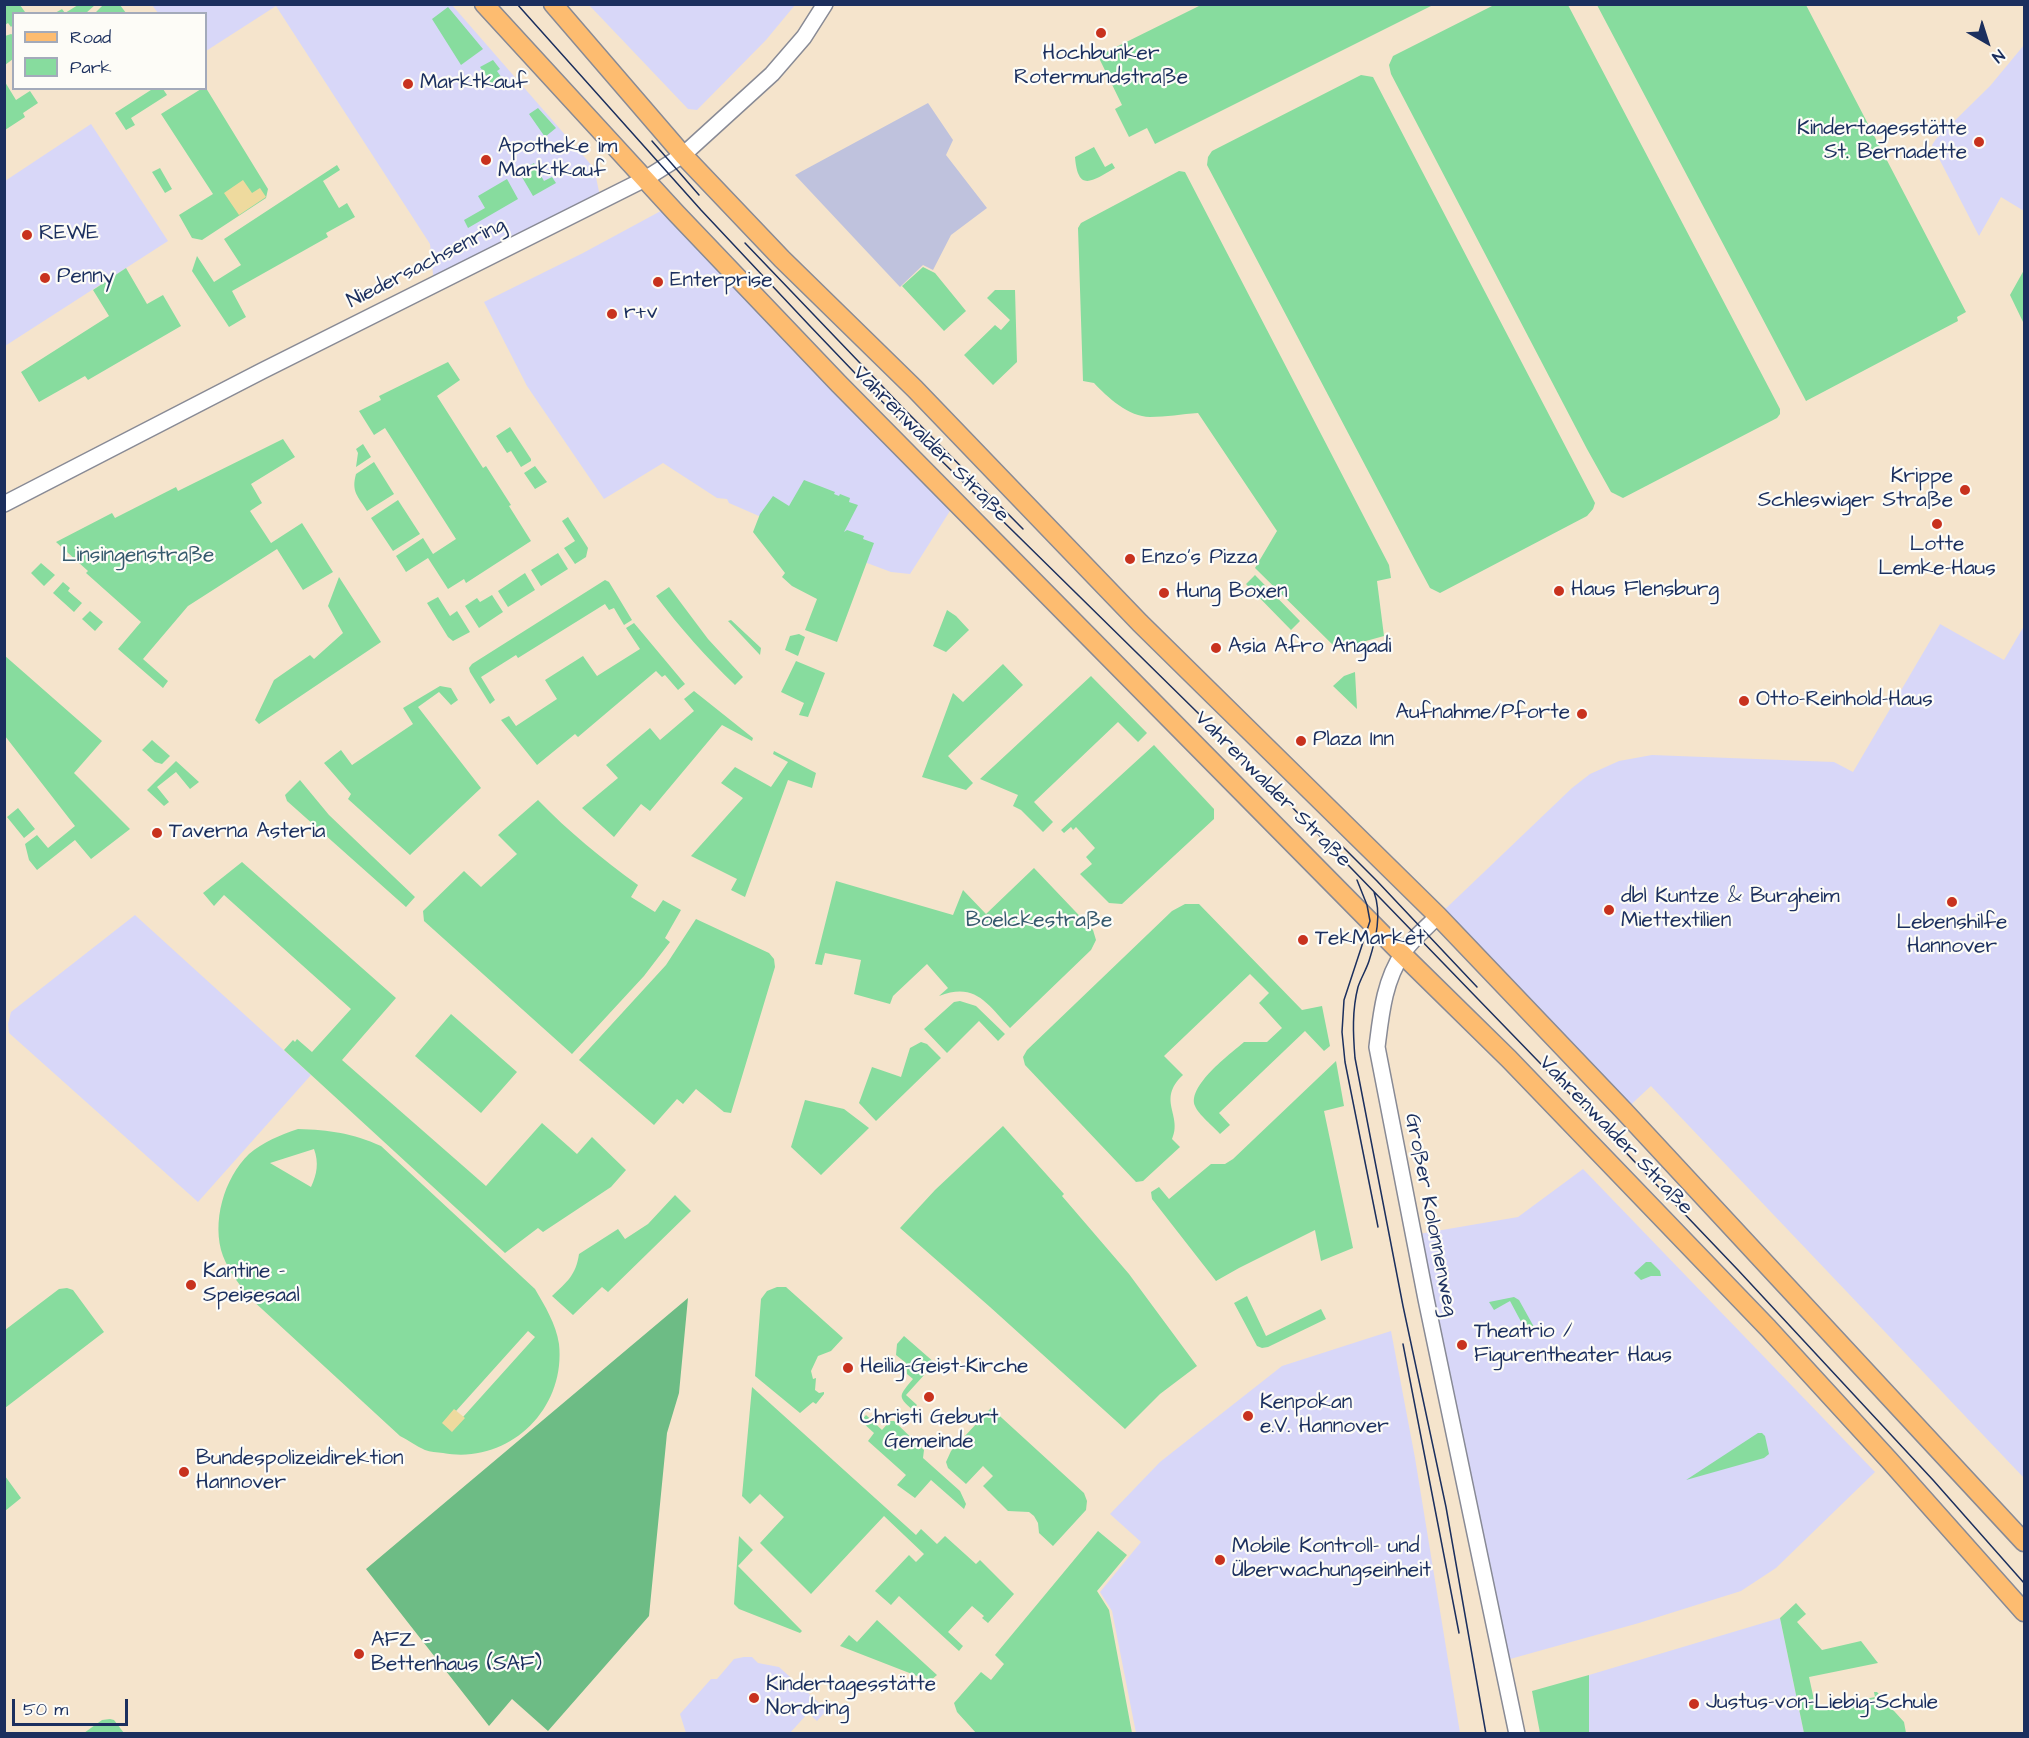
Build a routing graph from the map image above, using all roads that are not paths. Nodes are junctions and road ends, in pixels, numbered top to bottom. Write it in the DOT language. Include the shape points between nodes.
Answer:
graph roads {
  1 [pos="484,4"];
  2 [pos="553,4"];
  3 [pos="825,4"];
  4 [pos="683,155"];
  5 [pos="645,179"];
  6 [pos="4,504"];
  7 [pos="1438,916"];
  8 [pos="1402,954"];
  9 [pos="2025,1542"];
  10 [pos="2025,1612"];
  11 [pos="1517,1734"];
  1 -- 5 [label="main road, Vahrenwalder Straße"];
  2 -- 4 [label="main road, Vahrenwalder Straße"];
  3 -- 4 [label="street, Niedersachsenring" via="804,37 772,74"];
  4 -- 5 [label="street, Niedersachsenring"];
  4 -- 7 [label="main road, Vahrenwalder Straße" via="1140,623"];
  5 -- 6 [label="street, Niedersachsenring" via="261,370"];
  5 -- 8 [label="main road, Vahrenwalder Straße" via="839,384"];
  7 -- 8 [label="street, Großer Kolonnenweg"];
  7 -- 9 [label="main road, Vahrenwalder Straße"];
  8 -- 10 [label="main road, Vahrenwalder Straße" via="1509,1059 1768,1328"];
  8 -- 11 [label="street, Großer Kolonnenweg" via="1384,997 1377,1047 1425,1299"];
}
